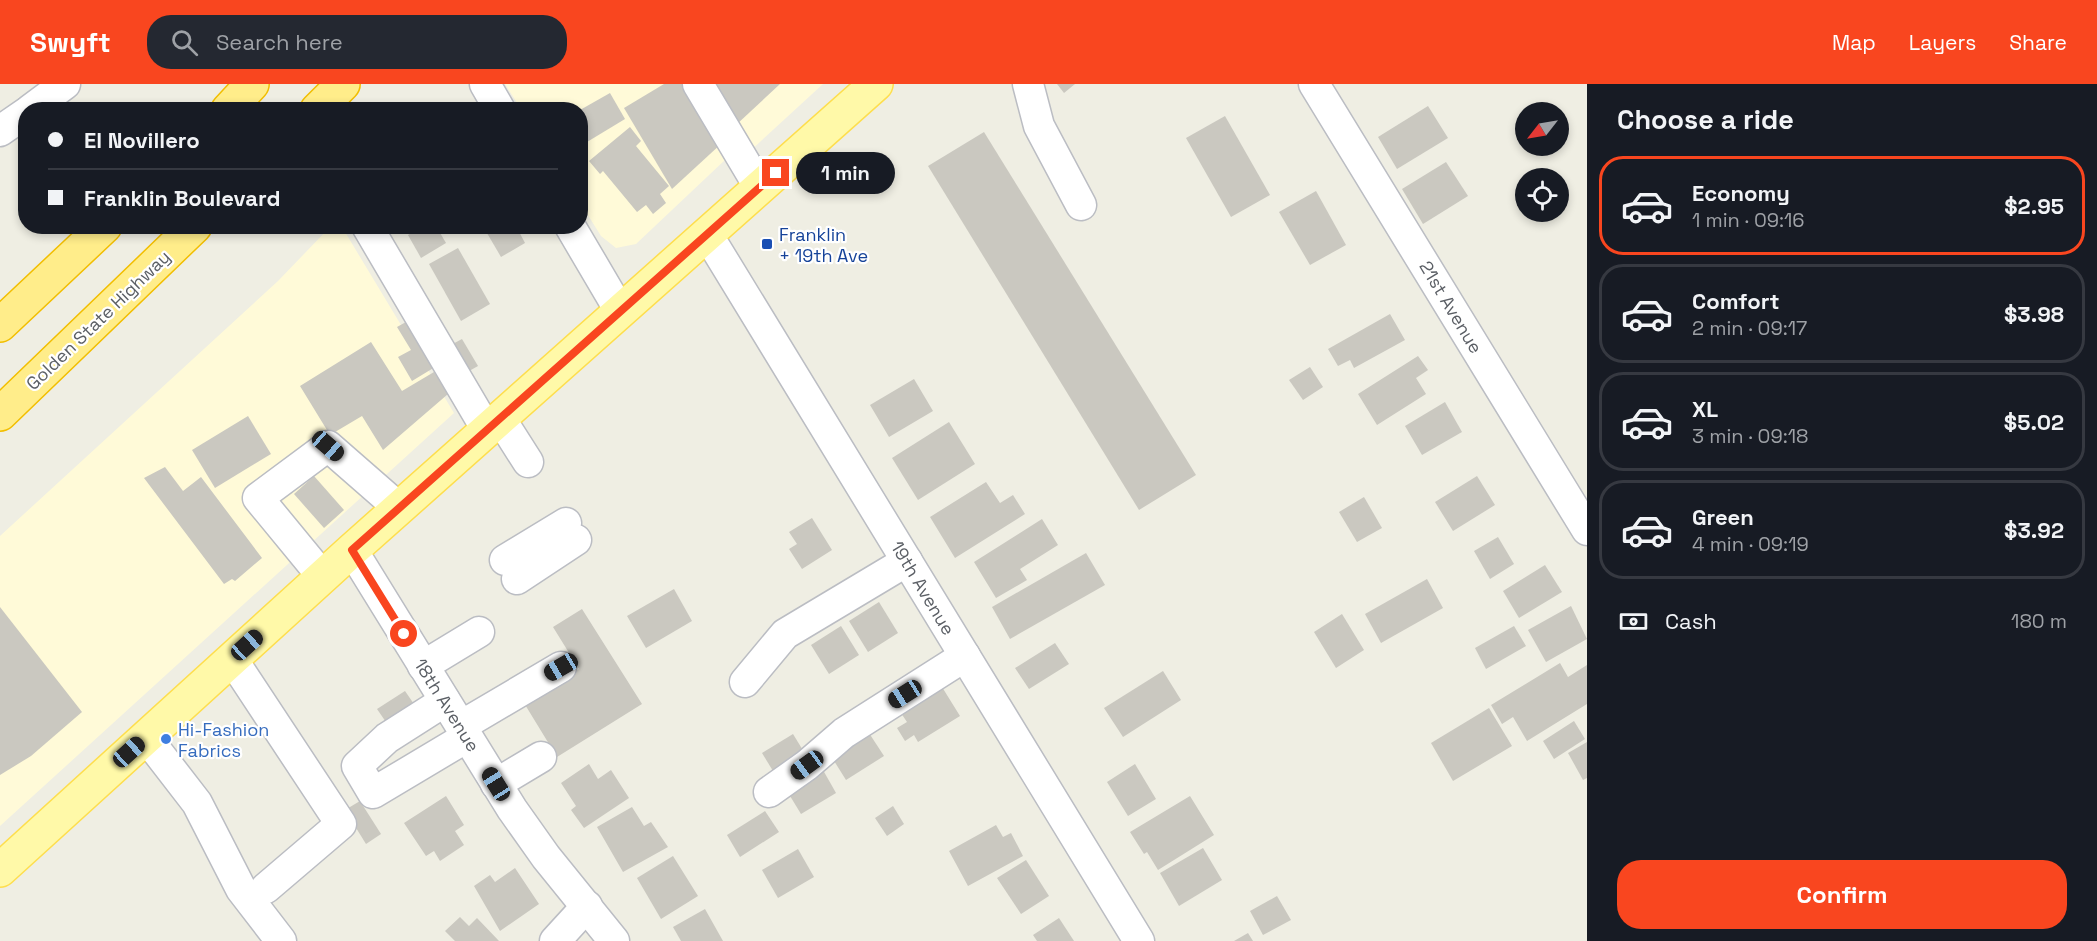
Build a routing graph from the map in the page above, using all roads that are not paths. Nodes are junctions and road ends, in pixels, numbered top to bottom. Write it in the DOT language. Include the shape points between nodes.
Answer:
graph roads {
  1 [pos="65,84"];
  2 [pos="252,84"];
  3 [pos="343,84"];
  4 [pos="485,84"];
  5 [pos="698,84"];
  6 [pos="876,84"];
  7 [pos="1028,84"];
  8 [pos="1314,84"];
  9 [pos="41,102"];
  10 [pos="235,102"];
  11 [pos="325,102"];
  12 [pos="495,102"];
  13 [pos="18,119"];
  14 [pos="0,131"];
  15 [pos="760,188"];
  16 [pos="1081,206"];
  17 [pos="97,234"];
  18 [pos="187,234"];
  19 [pos="372,234"];
  20 [pos="575,234"];
  21 [pos="707,234"];
  22 [pos="620,312"];
  23 [pos="0,325"];
  24 [pos="0,414"];
  25 [pos="494,424"];
  26 [pos="528,462"];
  27 [pos="399,508"];
  28 [pos="1587,530"];
  29 [pos="571,531"];
  30 [pos="352,550"];
  31 [pos="907,561"];
  32 [pos="511,569"];
  33 [pos="323,577"];
  34 [pos="479,632"];
  35 [pos="965,656"];
  36 [pos="232,659"];
  37 [pos="423,666"];
  38 [pos="561,667"];
  39 [pos="745,682"];
  40 [pos="445,701"];
  41 [pos="464,732"];
  42 [pos="146,737"];
  43 [pos="541,757"];
  44 [pos="496,784"];
  45 [pos="769,792"];
  46 [pos="0,870"];
  47 [pos="266,888"];
  48 [pos="587,906"];
  49 [pos="281,941"];
  50 [pos="555,941"];
  51 [pos="614,941"];
  52 [pos="1139,941"];
  1 -- 9 [label="street"];
  2 -- 10 [label="highway"];
  3 -- 11 [label="highway"];
  4 -- 12 [label="street"];
  5 -- 15 [label="street"];
  6 -- 15 [label="main road"];
  7 -- 16 [label="street" via="1038,126"];
  8 -- 28 [label="street, 21st Avenue"];
  13 -- 14 [label="street"];
  15 -- 21 [label="main road"];
  17 -- 23 [label="highway"];
  18 -- 24 [label="highway, Golden State Highway"];
  19 -- 25 [label="street"];
  20 -- 22 [label="street"];
  21 -- 22 [label="main road"];
  21 -- 31 [label="street, 19th Avenue"];
  22 -- 25 [label="main road"];
  25 -- 26 [label="street"];
  25 -- 27 [label="main road"];
  27 -- 30 [label="main road"];
  27 -- 33 [label="street" via="328,446 258,498"];
  29 -- 32 [label="street"];
  30 -- 33 [label="main road"];
  30 -- 37 [label="street, 18th Avenue"];
  31 -- 35 [label="street, 19th Avenue"];
  31 -- 39 [label="street" via="785,634"];
  33 -- 36 [label="main road"];
  34 -- 37 [label="street"];
  35 -- 45 [label="street" via="844,733"];
  35 -- 52 [label="street, 19th Avenue"];
  36 -- 42 [label="main road"];
  36 -- 47 [label="street" via="341,824"];
  37 -- 40 [label="street, 18th Avenue"];
  38 -- 41 [label="street"];
  40 -- 41 [label="street, 18th Avenue"];
  40 -- 41 [label="street" via="387,738 357,766 372,794"];
  41 -- 44 [label="street, 18th Avenue"];
  42 -- 46 [label="main road"];
  42 -- 49 [label="street" via="197,803 241,889"];
  43 -- 44 [label="street"];
  44 -- 48 [label="street, 18th Avenue" via="546,857"];
  48 -- 50 [label="street"];
  48 -- 51 [label="street, 18th Avenue"];
}
